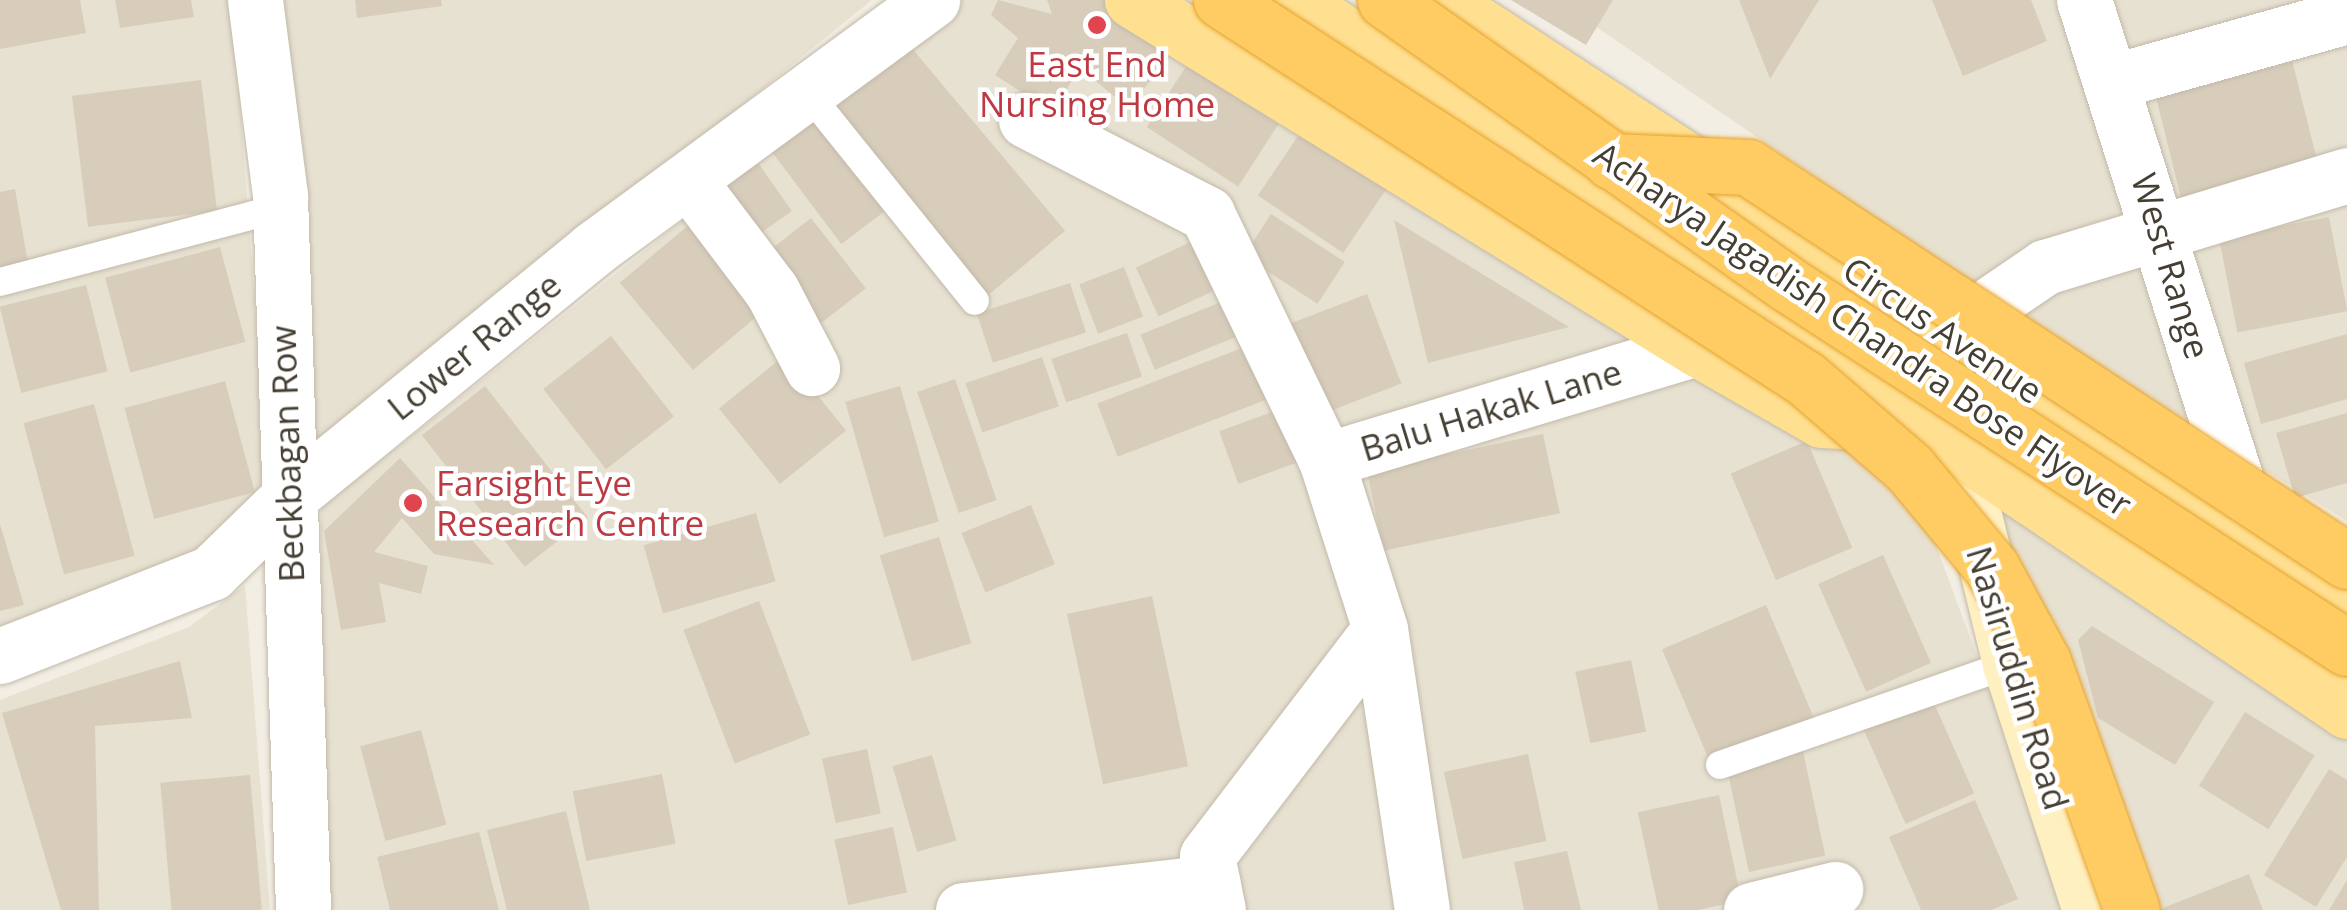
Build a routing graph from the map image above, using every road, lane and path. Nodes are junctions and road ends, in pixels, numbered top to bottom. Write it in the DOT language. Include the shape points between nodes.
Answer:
graph roads {
  1 [pos="255,0"];
  2 [pos="932,0"];
  3 [pos="1132,0"];
  4 [pos="1222,0"];
  5 [pos="1295,0"];
  6 [pos="1385,0"];
  7 [pos="1442,0"];
  8 [pos="2084,0"];
  9 [pos="2347,16"];
  10 [pos="2112,82"];
  11 [pos="807,92"];
  12 [pos="1026,120"];
  13 [pos="1611,160"];
  14 [pos="2347,175"];
  15 [pos="688,180"];
  16 [pos="280,208"];
  17 [pos="2160,226"];
  18 [pos="0,282"];
  19 [pos="974,301"];
  20 [pos="1945,335"];
  21 [pos="1696,348"];
  22 [pos="812,368"];
  23 [pos="1936,434"];
  24 [pos="1326,460"];
  25 [pos="288,498"];
  26 [pos="2253,533"];
  27 [pos="2336,565"];
  28 [pos="1380,630"];
  29 [pos="2347,648"];
  30 [pos="0,656"];
  31 [pos="2010,664"];
  32 [pos="2347,710"];
  33 [pos="1720,764"];
  34 [pos="1835,889"];
  35 [pos="1215,896"];
  36 [pos="303,910"];
  37 [pos="962,910"];
  38 [pos="1422,910"];
  39 [pos="1751,910"];
  40 [pos="2090,910"];
  41 [pos="2132,910"];
  1 -- 16 [label="street, Beckbagan Row"];
  2 -- 11 [label="street, Lower Range"];
  3 -- 21 [label="main road"];
  4 -- 41 [label="highway, bridge" via="1806,378 1909,468 1992,568 2043,662"];
  5 -- 23 [label="main road, Acharya Jagadish Chandra Bose Flyover"];
  6 -- 13 [label="highway, Acharya Jagadish Chandra Bose Flyover, bridge"];
  7 -- 20 [label="main road, Circus Avenue"];
  8 -- 10 [label="street, West Range"];
  9 -- 10 [label="street"];
  10 -- 17 [label="street, West Range"];
  11 -- 15 [label="street, Lower Range"];
  11 -- 19 [label="lane"];
  12 -- 24 [label="street" via="1206,214"];
  13 -- 27 [label="highway, bridge" via="1748,167"];
  13 -- 29 [label="highway, Acharya Jagadish Chandra Bose Flyover, bridge"];
  14 -- 17 [label="street"];
  15 -- 22 [label="street" via="772,291"];
  15 -- 25 [label="street, Lower Range"];
  16 -- 18 [label="lane"];
  16 -- 25 [label="street, Beckbagan Row"];
  17 -- 20 [label="street" via="2045,267"];
  17 -- 26 [label="street, West Range"];
  20 -- 23 [label="main road, Nasiruddin Road"];
  20 -- 26 [label="main road, Circus Avenue"];
  21 -- 23 [label="main road" via="1821,420"];
  21 -- 24 [label="street, Balu Hakak Lane"];
  23 -- 31 [label="main road, Nasiruddin Road"];
  23 -- 32 [label="main road"];
  24 -- 28 [label="street, Balu Hakak Lane"];
  25 -- 30 [label="street, Lower Range" via="211,574"];
  25 -- 36 [label="street, Beckbagan Row"];
  26 -- 27 [label="main road, Circus Avenue"];
  28 -- 35 [label="street" via="1207,856"];
  28 -- 38 [label="street, Balu Hakak Lane"];
  31 -- 33 [label="lane"];
  31 -- 40 [label="main road, Nasiruddin Road"];
  34 -- 39 [label="street"];
  35 -- 37 [label="street"];
}
